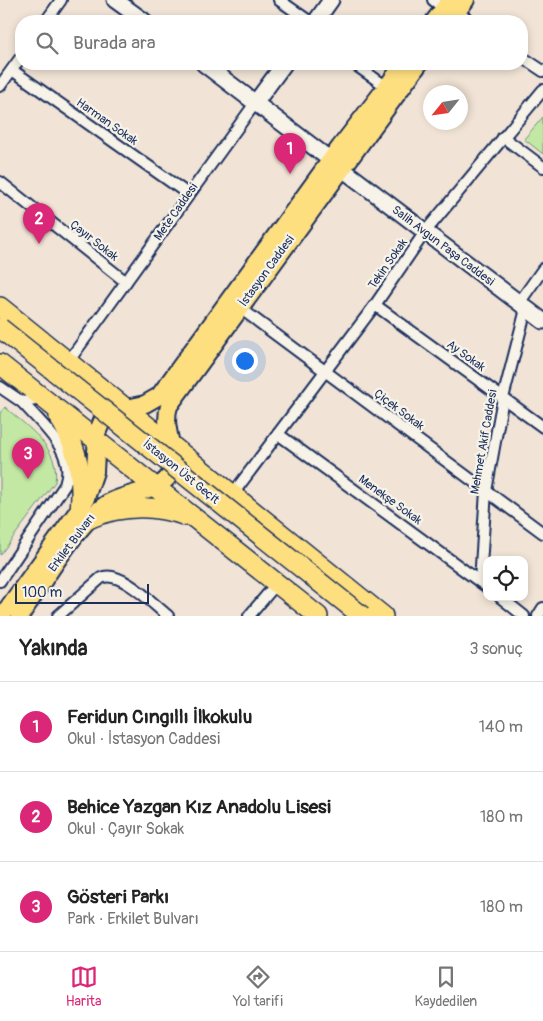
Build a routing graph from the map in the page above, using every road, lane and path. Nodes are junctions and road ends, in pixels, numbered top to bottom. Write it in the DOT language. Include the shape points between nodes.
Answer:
graph roads {
  1 [pos="61,0"];
  2 [pos="115,0"];
  3 [pos="279,0"];
  4 [pos="331,0"];
  5 [pos="450,7"];
  6 [pos="50,15"];
  7 [pos="136,15"];
  8 [pos="300,15"];
  9 [pos="320,15"];
  10 [pos="461,15"];
  11 [pos="528,60"];
  12 [pos="15,66"];
  13 [pos="12,70"];
  14 [pos="212,70"];
  15 [pos="280,70"];
  16 [pos="362,70"];
  17 [pos="400,70"];
  18 [pos="413,70"];
  19 [pos="543,71"];
  20 [pos="0,86"];
  21 [pos="387,88"];
  22 [pos="543,90"];
  23 [pos="256,102"];
  24 [pos="503,136"];
  25 [pos="337,165"];
  26 [pos="543,167"];
  27 [pos="0,182"];
  28 [pos="188,194"];
  29 [pos="425,232"];
  30 [pos="543,269"];
  31 [pos="126,282"];
  32 [pos="375,305"];
  33 [pos="522,306"];
  34 [pos="0,307"];
  35 [pos="240,308"];
  36 [pos="543,321"];
  37 [pos="0,328"];
  38 [pos="0,343"];
  39 [pos="68,362"];
  40 [pos="0,364"];
  41 [pos="326,372"];
  42 [pos="0,387"];
  43 [pos="503,398"];
  44 [pos="43,399"];
  45 [pos="22,402"];
  46 [pos="126,408"];
  47 [pos="543,427"];
  48 [pos="278,434"];
  49 [pos="98,443"];
  50 [pos="170,444"];
  51 [pos="157,488"];
  52 [pos="486,491"];
  53 [pos="232,495"];
  54 [pos="84,514"];
  55 [pos="208,528"];
  56 [pos="543,532"];
  57 [pos="484,556"];
  58 [pos="0,581"];
  59 [pos="277,583"];
  60 [pos="483,584"];
  61 [pos="505,601"];
  62 [pos="21,606"];
  63 [pos="543,608"];
  64 [pos="1,616"];
  65 [pos="58,616"];
  66 [pos="168,616"];
  67 [pos="249,616"];
  68 [pos="318,616"];
  69 [pos="342,616"];
  70 [pos="362,616"];
  71 [pos="383,616"];
  72 [pos="524,616"];
  73 [pos="538,616"];
  1 -- 6 [label="street"];
  2 -- 7 [label="street"];
  3 -- 8 [label="street"];
  4 -- 9 [label="street"];
  5 -- 10 [label="street"];
  11 -- 19 [label="street"];
  12 -- 13 [label="street"];
  13 -- 20 [label="street"];
  13 -- 28 [label="street, Harman Sokak"];
  14 -- 23 [label="street, Salih Avgun Paşa Caddesi"];
  15 -- 23 [label="street, Mete Caddesi"];
  16 -- 21 [label="street"];
  17 -- 21 [label="main road, İstasyon Caddesi"];
  18 -- 25 [label="main road, İstasyon Caddesi"];
  21 -- 25 [label="main road, İstasyon Caddesi"];
  22 -- 24 [label="street, Tekin Sokak"];
  23 -- 25 [label="street, Salih Avgun Paşa Caddesi"];
  23 -- 28 [label="street, Mete Caddesi"];
  24 -- 26 [label="street"];
  24 -- 29 [label="street, Tekin Sokak"];
  25 -- 29 [label="street, Salih Avgun Paşa Caddesi"];
  25 -- 35 [label="main road, İstasyon Caddesi"];
  25 -- 46 [label="main road, İstasyon Caddesi" via="159,396 146,404"];
  27 -- 31 [label="street, Çayır Sokak"];
  28 -- 31 [label="street, Mete Caddesi"];
  29 -- 32 [label="street, Tekin Sokak"];
  29 -- 33 [label="street, Salih Avgun Paşa Caddesi"];
  30 -- 33 [label="street, Mehmet Akif Caddesi"];
  31 -- 39 [label="street, Mete Caddesi"];
  32 -- 41 [label="street, Tekin Sokak"];
  32 -- 43 [label="street, Ay Sokak"];
  33 -- 36 [label="street, Salih Avgun Paşa Caddesi"];
  33 -- 43 [label="street, Mehmet Akif Caddesi"];
  34 -- 39 [label="highway"];
  35 -- 41 [label="street, Çiçek Sokak"];
  35 -- 50 [label="main road, İstasyon Caddesi" via="169,406 166,423"];
  37 -- 70 [label="highway, İstasyon Üst Geçit, bridge"];
  38 -- 69 [label="highway, İstasyon Üst Geçit"];
  39 -- 46 [label="highway"];
  40 -- 44 [label="highway"];
  41 -- 48 [label="street, Tekin Sokak"];
  41 -- 52 [label="street, Çiçek Sokak"];
  42 -- 45 [label="street"];
  43 -- 47 [label="street, Ay Sokak"];
  43 -- 52 [label="street, Mehmet Akif Caddesi"];
  44 -- 45 [label="street"];
  44 -- 49 [label="highway"];
  44 -- 54 [label="highway" via="59,417 74,448"];
  45 -- 58 [label="street" via="65,452 68,474 65,485"];
  46 -- 49 [label="main road, İstasyon Caddesi" via="103,418 97,433"];
  46 -- 50 [label="highway"];
  48 -- 53 [label="street, Tekin Sokak"];
  48 -- 60 [label="street, Menekşe Sokak"];
  49 -- 51 [label="highway"];
  49 -- 54 [label="main road, Erkilet Bulvarı"];
  50 -- 51 [label="main road, İstasyon Caddesi" via="174,455 173,467 169,477"];
  50 -- 53 [label="highway"];
  51 -- 54 [label="main road, Erkilet Bulvarı" via="136,491"];
  51 -- 55 [label="highway"];
  52 -- 56 [label="street, Çiçek Sokak"];
  52 -- 57 [label="street, Mehmet Akif Caddesi"];
  53 -- 71 [label="highway"];
  54 -- 55 [label="highway" via="149,507 174,512"];
  54 -- 62 [label="main road, Erkilet Bulvarı"];
  55 -- 59 [label="highway"];
  59 -- 67 [label="street"];
  59 -- 68 [label="highway"];
  61 -- 72 [label="street"];
  62 -- 64 [label="main road, Erkilet Bulvarı"];
  63 -- 73 [label="street"];
  65 -- 66 [label="street" via="101,578 113,576"];
}
